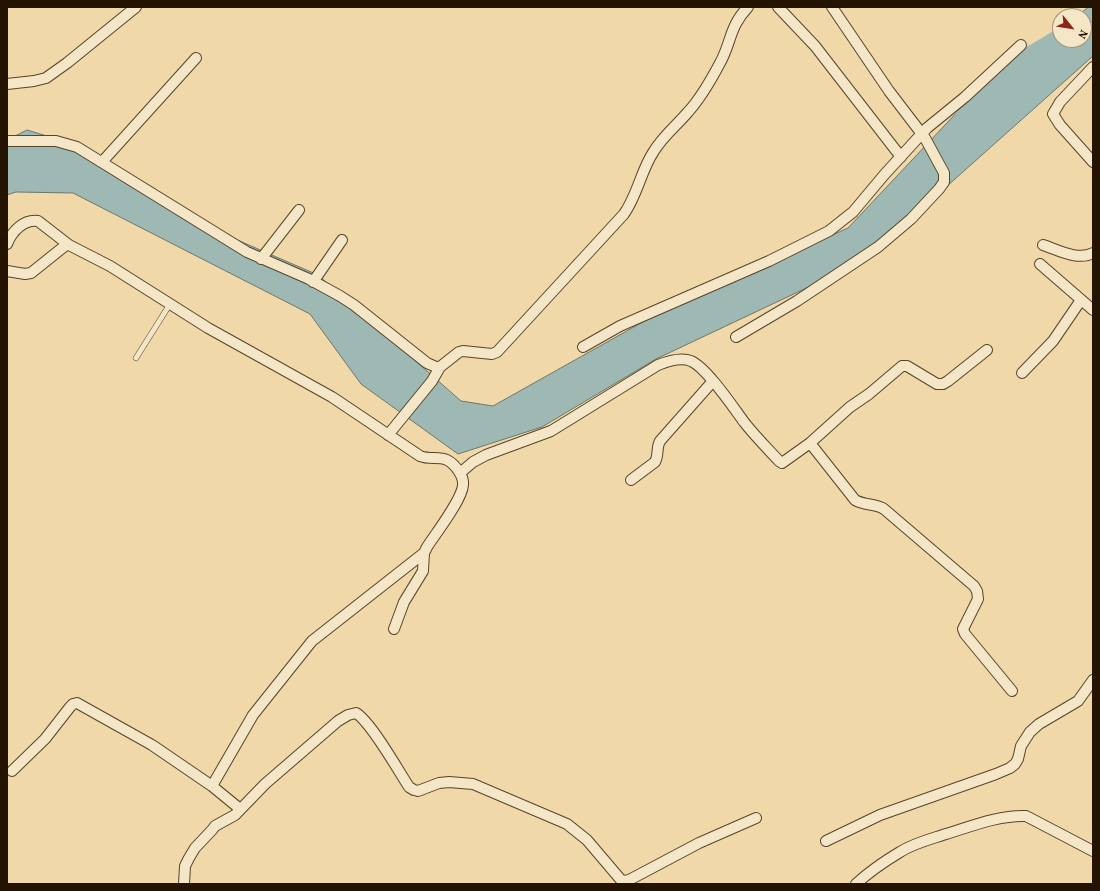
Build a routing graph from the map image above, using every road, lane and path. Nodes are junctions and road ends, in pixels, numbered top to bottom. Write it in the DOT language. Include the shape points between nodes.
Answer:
graph roads {
  1 [pos="136,7"];
  2 [pos="748,7"];
  3 [pos="778,7"];
  4 [pos="832,7"];
  5 [pos="1021,45"];
  6 [pos="196,58"];
  7 [pos="1093,67"];
  8 [pos="7,84"];
  9 [pos="923,136"];
  10 [pos="7,141"];
  11 [pos="901,157"];
  12 [pos="102,162"];
  13 [pos="1093,162"];
  14 [pos="299,210"];
  15 [pos="342,240"];
  16 [pos="7,244"];
  17 [pos="69,245"];
  18 [pos="1043,245"];
  19 [pos="1093,253"];
  20 [pos="261,259"];
  21 [pos="1040,264"];
  22 [pos="7,271"];
  23 [pos="313,282"];
  24 [pos="1082,300"];
  25 [pos="170,304"];
  26 [pos="1093,310"];
  27 [pos="736,337"];
  28 [pos="583,346"];
  29 [pos="987,350"];
  30 [pos="136,358"];
  31 [pos="440,367"];
  32 [pos="1022,373"];
  33 [pos="713,381"];
  34 [pos="388,435"];
  35 [pos="810,443"];
  36 [pos="460,473"];
  37 [pos="631,480"];
  38 [pos="424,553"];
  39 [pos="394,629"];
  40 [pos="1093,680"];
  41 [pos="1012,691"];
  42 [pos="12,771"];
  43 [pos="212,786"];
  44 [pos="240,809"];
  45 [pos="756,818"];
  46 [pos="826,841"];
  47 [pos="1093,851"];
  48 [pos="184,884"];
  49 [pos="856,884"];
  1 -- 8 [label="street" via="46,78 34,82"];
  2 -- 31 [label="street" via="734,25 720,63 701,95 654,151 634,198 624,214 497,352 459,352"];
  3 -- 11 [label="street" via="815,46"];
  4 -- 9 [label="street"];
  5 -- 9 [label="street" via="927,128"];
  6 -- 12 [label="street"];
  7 -- 13 [label="street" via="1060,102 1053,114"];
  9 -- 11 [label="street"];
  9 -- 27 [label="street" via="944,173 944,182 939,189 911,219 878,247 797,301"];
  10 -- 12 [label="street" via="56,141 77,147"];
  11 -- 28 [label="street" via="853,212 829,231 769,261 620,326"];
  12 -- 20 [label="street"];
  14 -- 20 [label="street"];
  15 -- 23 [label="street"];
  16 -- 17 [label="street" via="12,234 23,224 33,220 38,221"];
  17 -- 22 [label="street" via="31,273"];
  17 -- 25 [label="street" via="110,266"];
  18 -- 19 [label="street" via="1082,257"];
  20 -- 23 [label="street"];
  21 -- 24 [label="street"];
  23 -- 31 [label="street" via="354,304 426,362"];
  24 -- 26 [label="street"];
  24 -- 32 [label="street" via="1053,341"];
  25 -- 30 [label="lane"];
  25 -- 34 [label="street" via="332,397"];
  29 -- 35 [label="street" via="942,384 937,384 907,366 902,366"];
  31 -- 34 [label="street" via="432,381"];
  33 -- 35 [label="street" via="779,462 786,461"];
  33 -- 36 [label="street" via="693,362 668,361 551,431 486,455"];
  33 -- 37 [label="street" via="660,441 655,462"];
  34 -- 36 [label="street" via="426,459 442,458 449,461"];
  35 -- 41 [label="street" via="855,500 861,504 877,505 884,509 974,586 978,599 963,629"];
  36 -- 38 [label="street" via="463,487 460,496"];
  38 -- 39 [label="street" via="423,571 404,602"];
  38 -- 43 [label="street" via="312,641 253,715"];
  40 -- 46 [label="street" via="1078,701 1030,732 1021,746 1018,759 1010,768 880,815"];
  42 -- 43 [label="street" via="45,739 70,707 77,703 152,745"];
  43 -- 44 [label="street"];
  44 -- 45 [label="street" via="338,721 356,713 369,726 409,787 418,791 439,783 473,784 568,824 587,840 621,880 631,879 698,843"];
  44 -- 48 [label="street" via="215,826 195,848 185,866"];
  47 -- 49 [label="street" via="1026,816 1015,816 978,824 916,844 900,851"];
}
